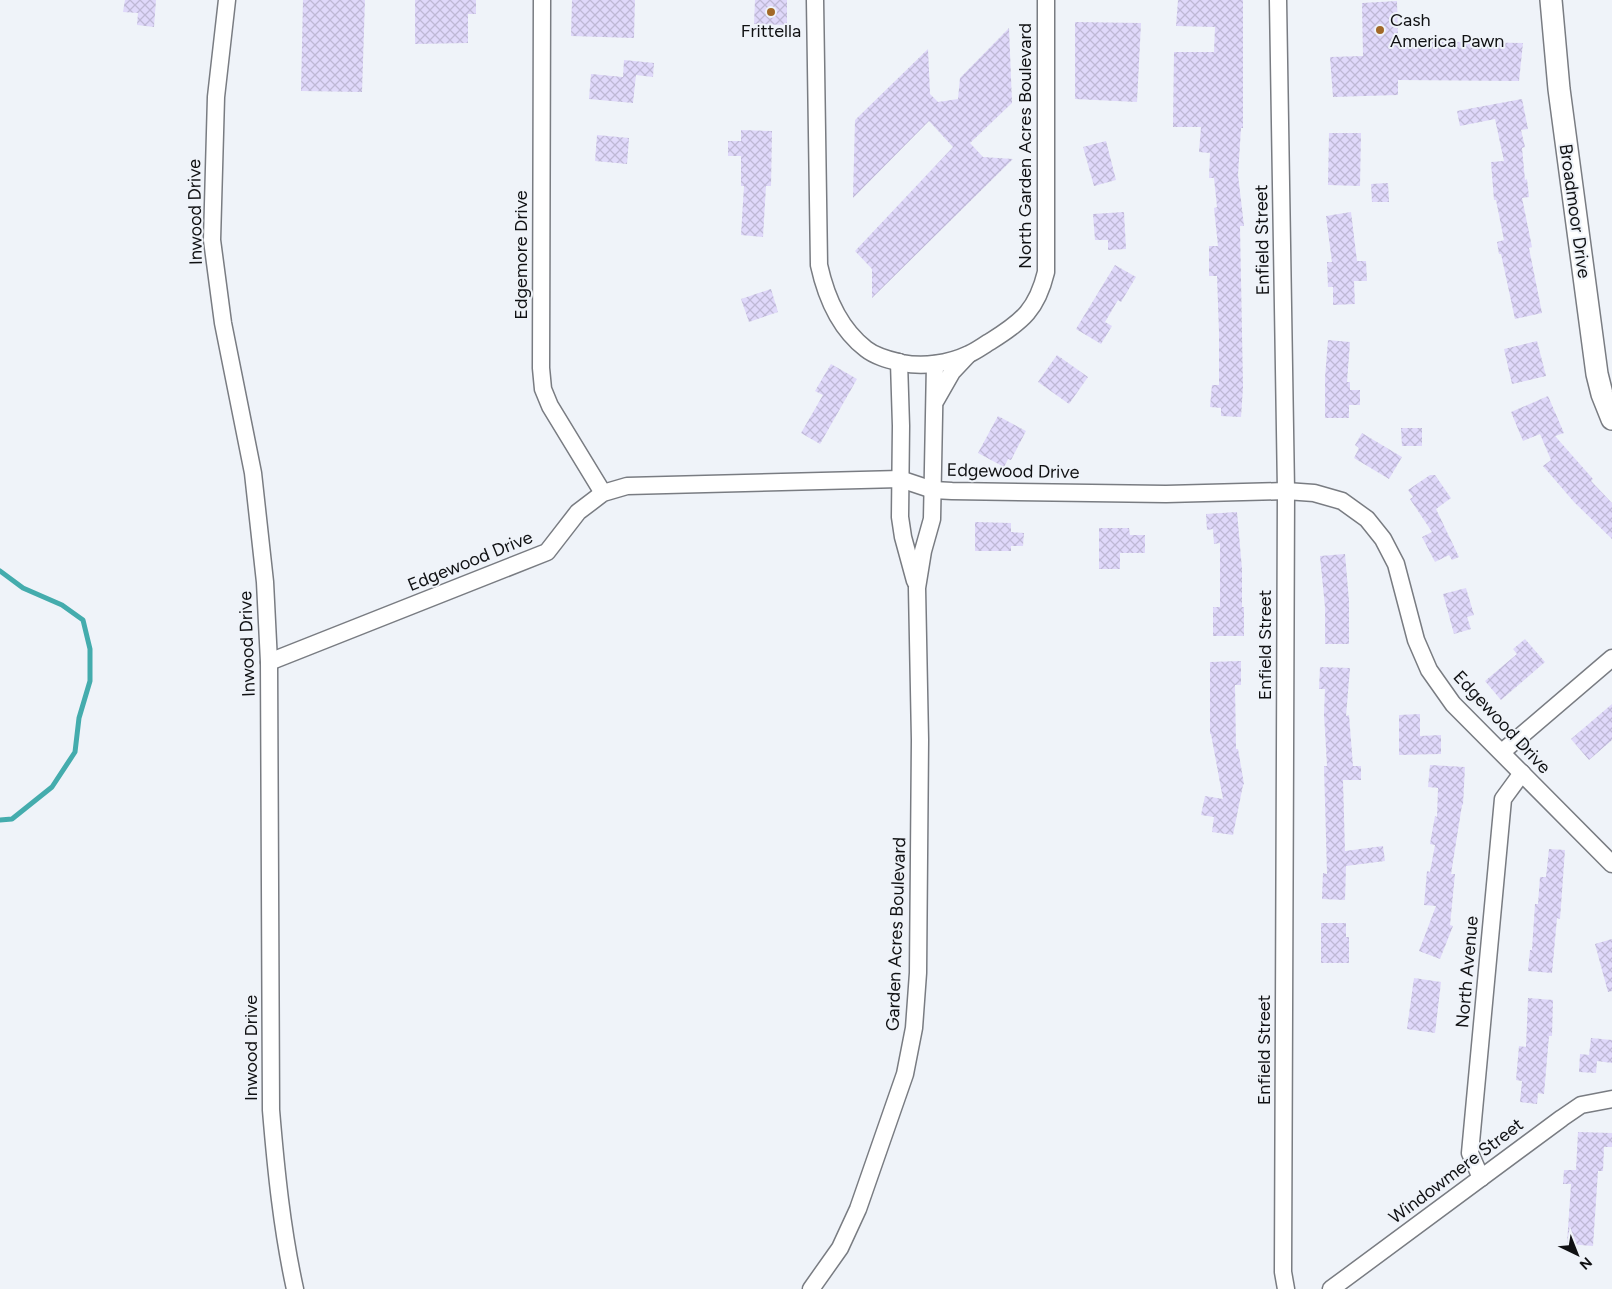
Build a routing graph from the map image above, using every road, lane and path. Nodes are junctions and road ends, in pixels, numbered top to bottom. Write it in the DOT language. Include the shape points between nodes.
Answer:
graph roads {
  1 [pos="227,0"];
  2 [pos="542,0"];
  3 [pos="815,0"];
  4 [pos="1046,0"];
  5 [pos="1278,0"];
  6 [pos="1551,0"];
  7 [pos="968,355"];
  8 [pos="899,362"];
  9 [pos="935,364"];
  10 [pos="935,402"];
  11 [pos="1612,419"];
  12 [pos="900,479"];
  13 [pos="933,490"];
  14 [pos="1286,491"];
  15 [pos="603,493"];
  16 [pos="917,588"];
  17 [pos="1612,658"];
  18 [pos="269,662"];
  19 [pos="1502,752"];
  20 [pos="1522,774"];
  21 [pos="1612,864"];
  22 [pos="1612,1099"];
  23 [pos="1481,1178"];
  24 [pos="295,1289"];
  25 [pos="811,1289"];
  26 [pos="1286,1289"];
  27 [pos="1331,1289"];
  1 -- 18 [label="street, Inwood Drive" via="216,97 212,240 223,323 253,473 265,582"];
  2 -- 15 [label="street, Edgemore Drive" via="540,368 550,406"];
  3 -- 8 [label="street, North Garden Acres Boulevard" via="819,265 823,283 840,320 852,336 867,350"];
  4 -- 7 [label="street, North Garden Acres Boulevard" via="1046,272 1041,292 1015,326"];
  5 -- 14 [label="street, Enfield Street"];
  6 -- 11 [label="street, Broadmoor Drive" via="1559,89 1596,368"];
  7 -- 9 [label="street, North Garden Acres Boulevard"];
  7 -- 10 [label="street" via="952,372"];
  8 -- 9 [label="street, North Garden Acres Boulevard" via="918,366"];
  8 -- 12 [label="street, Garden Acres Boulevard"];
  9 -- 10 [label="street, Garden Acres Boulevard"];
  10 -- 13 [label="street, Garden Acres Boulevard"];
  12 -- 13 [label="street, Edgewood Drive"];
  12 -- 15 [label="street, Edgewood Drive" via="627,486"];
  12 -- 16 [label="street, Garden Acres Boulevard" via="903,537"];
  13 -- 14 [label="street, Edgewood Drive" via="1166,494"];
  13 -- 16 [label="street, Garden Acres Boulevard" via="932,519"];
  14 -- 19 [label="street, Edgewood Drive" via="1314,492 1342,501 1367,519 1383,539 1396,564 1416,640 1429,670 1453,704"];
  14 -- 26 [label="street, Enfield Street" via="1283,1272"];
  15 -- 18 [label="street, Edgewood Drive" via="578,512 547,552"];
  16 -- 25 [label="street, Garden Acres Boulevard" via="920,750 918,973 914,1028 905,1074 858,1209 840,1248"];
  17 -- 19 [label="street"];
  18 -- 24 [label="street, Inwood Drive" via="271,1110 276,1174"];
  19 -- 20 [label="street, Edgewood Drive"];
  20 -- 21 [label="street, Edgewood Drive"];
  20 -- 23 [label="street, North Avenue" via="1503,799 1470,1153"];
  22 -- 23 [label="street, Windowmere Street" via="1580,1105"];
  23 -- 27 [label="street, Windowmere Street"];
}
